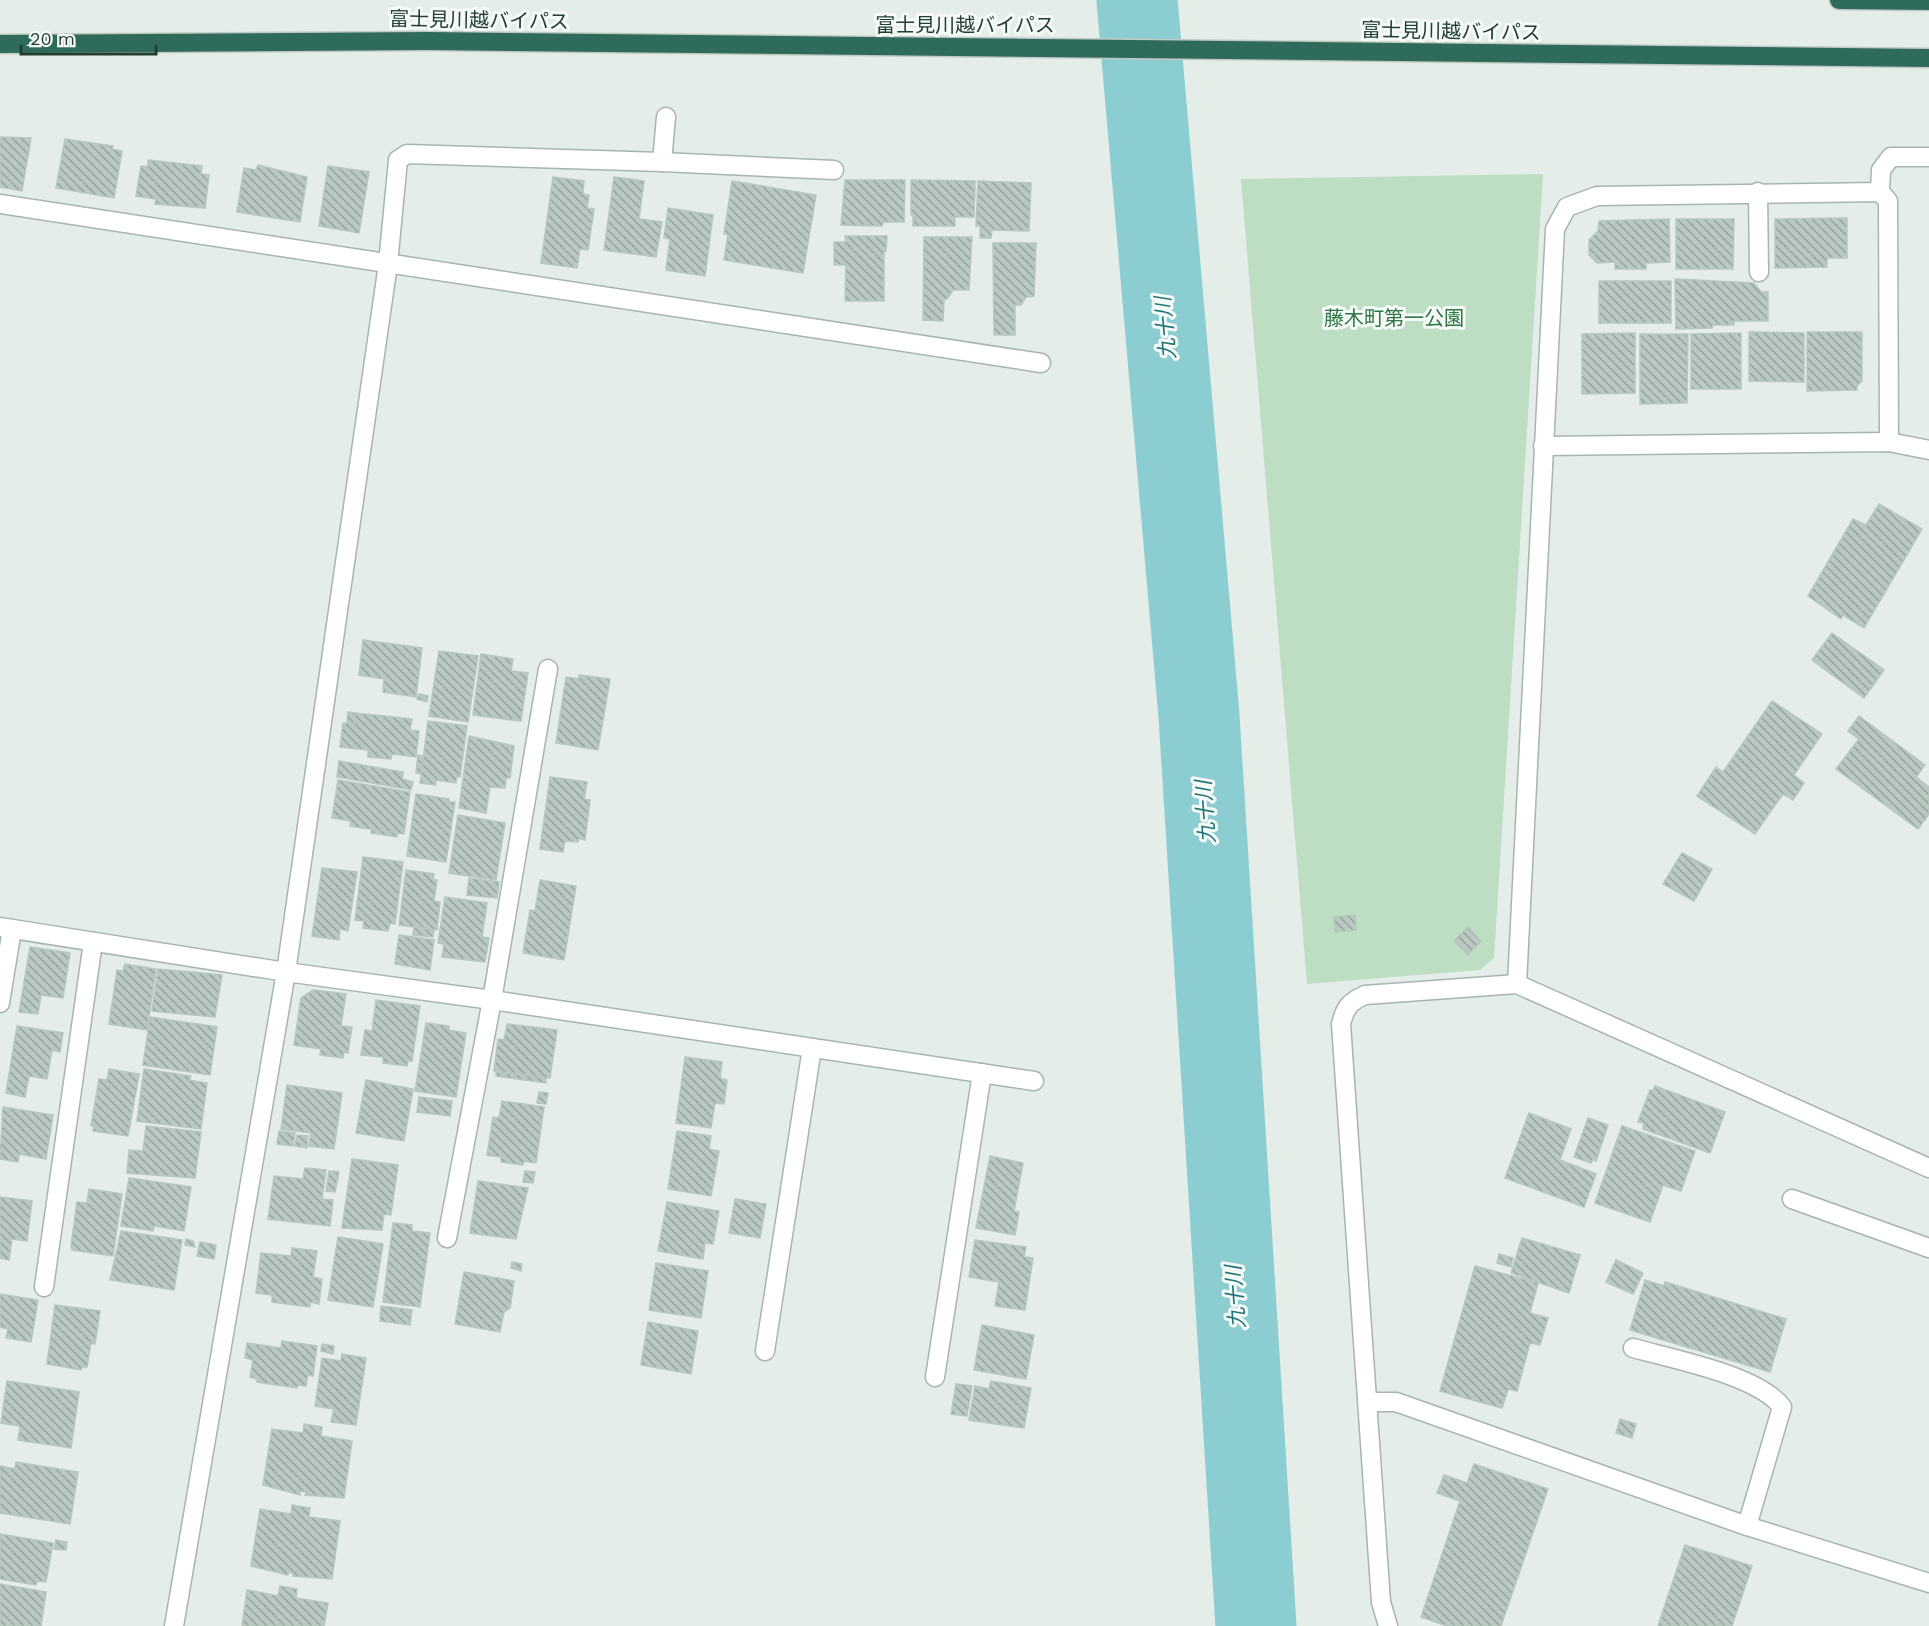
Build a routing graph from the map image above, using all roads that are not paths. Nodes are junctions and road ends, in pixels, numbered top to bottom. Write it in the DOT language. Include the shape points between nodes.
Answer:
graph roads {
  1 [pos="1839,0"];
  2 [pos="1929,2"];
  3 [pos="0,44"];
  4 [pos="1929,58"];
  5 [pos="666,117"];
  6 [pos="1929,157"];
  7 [pos="662,162"];
  8 [pos="834,170"];
  9 [pos="1758,192"];
  10 [pos="1880,192"];
  11 [pos="0,204"];
  12 [pos="388,264"];
  13 [pos="1759,272"];
  14 [pos="1041,363"];
  15 [pos="1889,442"];
  16 [pos="1543,446"];
  17 [pos="1929,450"];
  18 [pos="548,669"];
  19 [pos="6,928"];
  20 [pos="93,942"];
  21 [pos="286,972"];
  22 [pos="1517,984"];
  23 [pos="492,1000"];
  24 [pos="0,1003"];
  25 [pos="812,1048"];
  26 [pos="982,1073"];
  27 [pos="1034,1081"];
  28 [pos="1929,1168"];
  29 [pos="1792,1199"];
  30 [pos="447,1238"];
  31 [pos="1929,1248"];
  32 [pos="44,1287"];
  33 [pos="1633,1347"];
  34 [pos="765,1351"];
  35 [pos="935,1377"];
  36 [pos="1368,1402"];
  37 [pos="1747,1526"];
  38 [pos="1929,1583"];
  39 [pos="174,1626"];
  40 [pos="1388,1626"];
  1 -- 2 [label="highway"];
  3 -- 4 [label="highway, 富士見川越バイパス" via="429,41"];
  5 -- 7 [label="street"];
  6 -- 10 [label="street" via="1890,157 1881,170"];
  7 -- 8 [label="street"];
  7 -- 12 [label="street" via="407,154 398,160"];
  9 -- 10 [label="street"];
  9 -- 13 [label="street"];
  9 -- 16 [label="street" via="1597,196 1567,207 1555,229"];
  10 -- 15 [label="street" via="1888,201"];
  11 -- 12 [label="street"];
  12 -- 14 [label="street"];
  12 -- 21 [label="street"];
  15 -- 16 [label="street"];
  15 -- 17 [label="street"];
  16 -- 22 [label="street"];
  18 -- 23 [label="street"];
  19 -- 20 [label="street"];
  19 -- 24 [label="street"];
  20 -- 21 [label="street"];
  20 -- 32 [label="street"];
  21 -- 23 [label="street"];
  21 -- 39 [label="street"];
  22 -- 28 [label="street"];
  22 -- 36 [label="street" via="1365,995 1345,1008 1341,1024"];
  23 -- 25 [label="street"];
  23 -- 30 [label="street"];
  25 -- 26 [label="street"];
  25 -- 34 [label="street"];
  26 -- 27 [label="street"];
  26 -- 35 [label="street"];
  29 -- 31 [label="street"];
  33 -- 37 [label="street" via="1730,1375 1773,1395 1782,1407"];
  36 -- 37 [label="street" via="1396,1402"];
  36 -- 40 [label="street" via="1381,1602"];
  37 -- 38 [label="street"];
}
